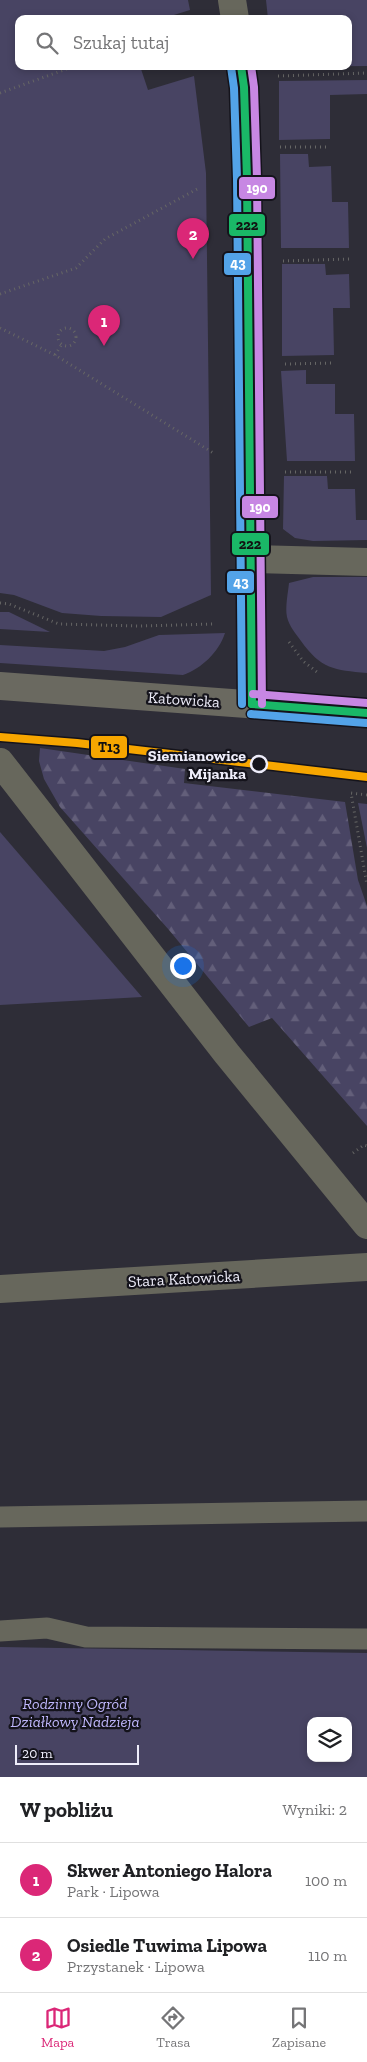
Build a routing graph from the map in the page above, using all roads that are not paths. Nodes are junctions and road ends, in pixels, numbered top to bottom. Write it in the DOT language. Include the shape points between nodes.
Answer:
graph roads {
  1 [pos="232,0"];
  2 [pos="234,15"];
  3 [pos="242,70"];
  4 [pos="250,559"];
  5 [pos="367,562"];
  6 [pos="0,686"];
  7 [pos="252,704"];
  8 [pos="367,713"];
  9 [pos="0,762"];
  10 [pos="367,1225"];
  11 [pos="367,1267"];
  12 [pos="0,1289"];
  13 [pos="367,1510"];
  14 [pos="0,1517"];
  15 [pos="0,1631"];
  16 [pos="367,1639"];
  1 -- 2 [label="street"];
  3 -- 4 [label="street" via="247,179"];
  4 -- 5 [label="street"];
  4 -- 7 [label="street"];
  6 -- 7 [label="main road, Katowicka"];
  7 -- 8 [label="main road, Katowicka"];
  9 -- 10 [label="street" via="227,1054"];
  11 -- 12 [label="street, Stara Katowicka"];
  13 -- 14 [label="lane"];
  15 -- 16 [label="lane" via="47,1628 86,1637"];
}
